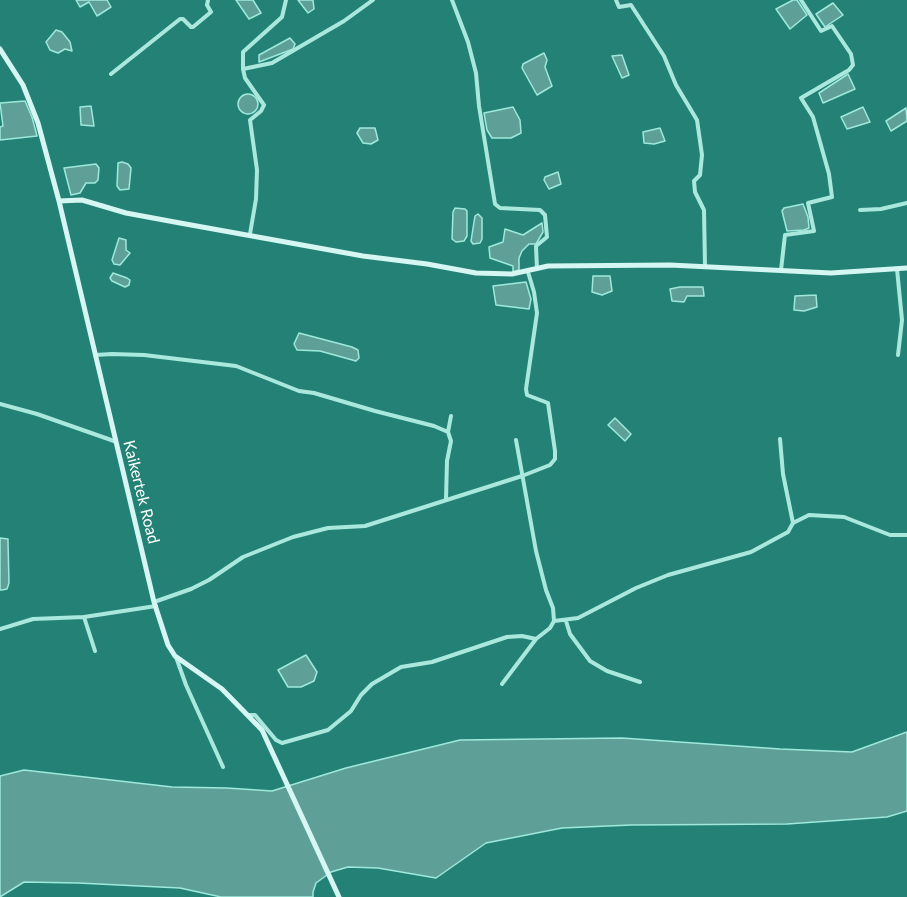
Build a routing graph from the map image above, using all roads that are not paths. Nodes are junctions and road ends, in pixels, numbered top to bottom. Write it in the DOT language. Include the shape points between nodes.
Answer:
graph roads {
  1 [pos="208,0"];
  2 [pos="286,0"];
  3 [pos="373,0"];
  4 [pos="452,0"];
  5 [pos="616,0"];
  6 [pos="801,0"];
  7 [pos="0,49"];
  8 [pos="243,69"];
  9 [pos="111,74"];
  10 [pos="59,201"];
  11 [pos="907,203"];
  12 [pos="860,210"];
  13 [pos="250,234"];
  14 [pos="705,266"];
  15 [pos="537,268"];
  16 [pos="907,268"];
  17 [pos="897,269"];
  18 [pos="781,271"];
  19 [pos="528,272"];
  20 [pos="95,355"];
  21 [pos="898,355"];
  22 [pos="0,404"];
  23 [pos="451,416"];
  24 [pos="448,432"];
  25 [pos="780,439"];
  26 [pos="516,440"];
  27 [pos="114,441"];
  28 [pos="522,476"];
  29 [pos="446,500"];
  30 [pos="793,523"];
  31 [pos="907,535"];
  32 [pos="155,604"];
  33 [pos="84,618"];
  34 [pos="554,621"];
  35 [pos="566,621"];
  36 [pos="0,629"];
  37 [pos="536,639"];
  38 [pos="95,651"];
  39 [pos="176,656"];
  40 [pos="640,682"];
  41 [pos="502,684"];
  42 [pos="249,714"];
  43 [pos="223,767"];
  44 [pos="339,897"];
  1 -- 9 [label="street" via="211,12 194,27 180,20"];
  2 -- 8 [label="street" via="282,17 243,52"];
  3 -- 8 [label="street" via="272,63"];
  4 -- 15 [label="street" via="476,72 495,204 500,208 540,210 545,215 548,237 536,246"];
  5 -- 14 [label="street" via="619,7 631,5 664,56 697,120 702,155 700,175 694,181 704,210"];
  6 -- 18 [label="street" via="821,32 832,26 851,54 853,65 801,98 813,117 832,196 808,203 814,231 785,235"];
  7 -- 10 [label="main road, Kaikertek Road" via="29,98"];
  8 -- 13 [label="street" via="264,105 250,120 257,170"];
  10 -- 13 [label="main road" via="82,200 126,213"];
  10 -- 20 [label="main road, Kaikertek Road"];
  11 -- 12 [label="street"];
  13 -- 19 [label="main road" via="476,273"];
  14 -- 15 [label="main road"];
  14 -- 18 [label="main road"];
  15 -- 19 [label="main road"];
  16 -- 17 [label="main road"];
  17 -- 18 [label="main road"];
  17 -- 21 [label="street" via="902,320"];
  19 -- 28 [label="street" via="537,313 527,395 548,404 555,459 550,465"];
  20 -- 24 [label="street" via="144,355 236,366 299,391"];
  20 -- 27 [label="main road, Kaikertek Road"];
  22 -- 27 [label="street"];
  23 -- 24 [label="street"];
  24 -- 29 [label="street" via="451,441"];
  25 -- 30 [label="street"];
  26 -- 28 [label="street"];
  27 -- 32 [label="main road, Kaikertek Road"];
  28 -- 29 [label="street"];
  28 -- 34 [label="street"];
  29 -- 32 [label="street" via="365,526 328,528 293,537 243,557 208,580"];
  30 -- 31 [label="street" via="809,515 844,517 890,535"];
  30 -- 35 [label="street" via="788,532 751,552 668,575"];
  32 -- 33 [label="street"];
  32 -- 39 [label="main road, Kaikertek Road" via="168,645"];
  33 -- 36 [label="street" via="33,619"];
  33 -- 38 [label="street"];
  34 -- 35 [label="street"];
  34 -- 37 [label="street"];
  35 -- 40 [label="street" via="570,634 590,661"];
  37 -- 41 [label="street"];
  37 -- 42 [label="street" via="507,637 432,662 401,667 372,684 351,711 328,730 282,743 255,715"];
  39 -- 42 [label="main road, Kaikertek Road" via="222,688"];
  39 -- 43 [label="street"];
  42 -- 44 [label="main road, Kaikertek Road" via="262,730"];
}
